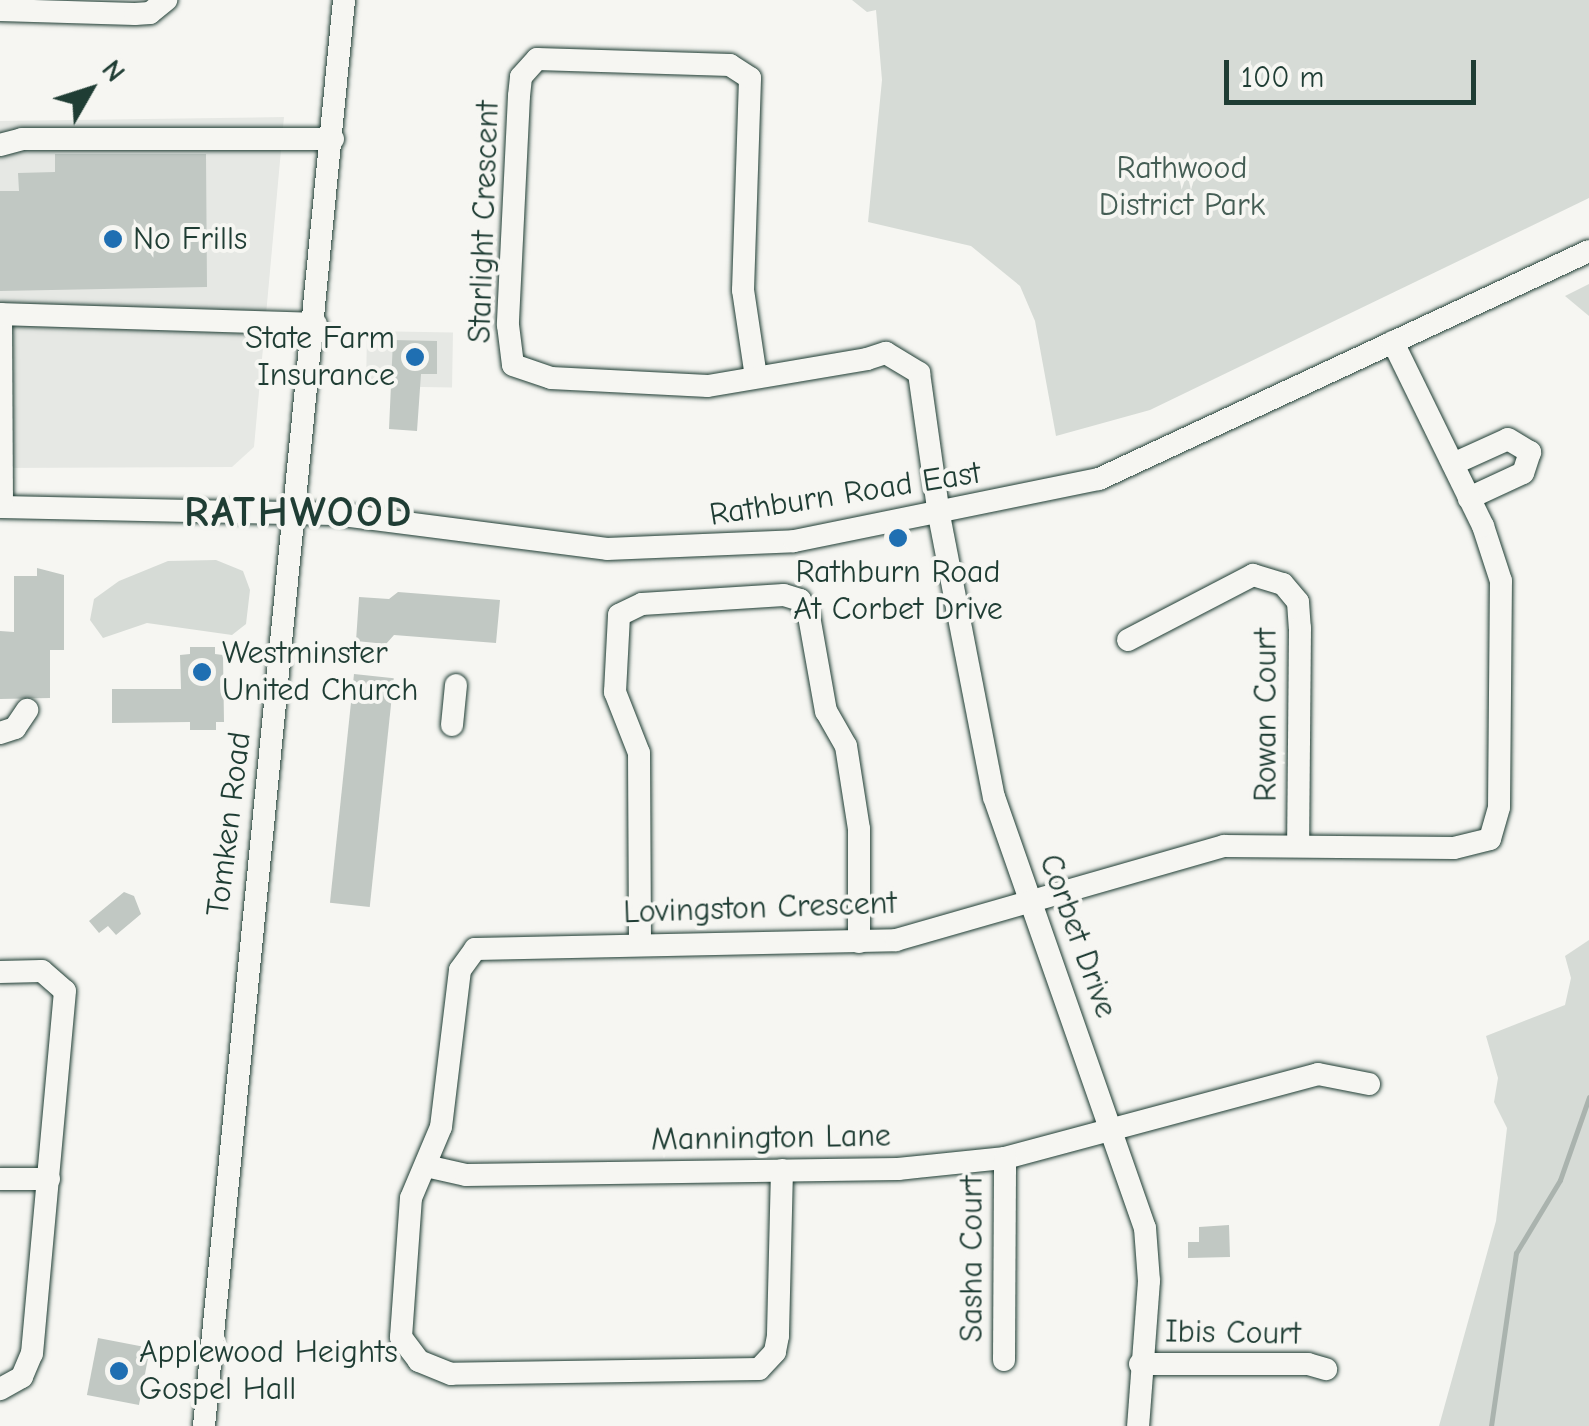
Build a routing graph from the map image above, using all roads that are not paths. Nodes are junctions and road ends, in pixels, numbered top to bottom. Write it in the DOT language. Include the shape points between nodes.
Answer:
graph roads {
  1 [pos="166,0"];
  2 [pos="344,0"];
  3 [pos="0,10"];
  4 [pos="333,138"];
  5 [pos="0,145"];
  6 [pos="1589,251"];
  7 [pos="316,324"];
  8 [pos="1392,342"];
  9 [pos="756,377"];
  10 [pos="1453,464"];
  11 [pos="933,466"];
  12 [pos="1469,498"];
  13 [pos="1,508"];
  14 [pos="293,513"];
  15 [pos="938,515"];
  16 [pos="1128,640"];
  17 [pos="456,684"];
  18 [pos="27,710"];
  19 [pos="452,725"];
  20 [pos="0,733"];
  21 [pos="1298,846"];
  22 [pos="1030,904"];
  23 [pos="858,942"];
  24 [pos="640,944"];
  25 [pos="0,972"];
  26 [pos="1369,1084"];
  27 [pos="1114,1129"];
  28 [pos="1005,1158"];
  29 [pos="426,1166"];
  30 [pos="782,1170"];
  31 [pos="0,1179"];
  32 [pos="49,1179"];
  33 [pos="1004,1360"];
  34 [pos="1140,1364"];
  35 [pos="1326,1370"];
  36 [pos="0,1390"];
  37 [pos="202,1423"];
  38 [pos="1138,1426"];
  1 -- 3 [label="street" via="135,14"];
  2 -- 4 [label="street, Tomken Road"];
  4 -- 5 [label="street" via="22,139"];
  4 -- 7 [label="street, Tomken Road"];
  6 -- 8 [label="street, Rathburn Road East"];
  7 -- 13 [label="street" via="1,314"];
  7 -- 14 [label="street, Tomken Road"];
  8 -- 10 [label="street, Lovingston Crescent"];
  8 -- 15 [label="street, Rathburn Road East" via="1100,479"];
  9 -- 9 [label="street, Starlight Crescent" via="657,386 551,378 513,365 508,326 520,96 522,77 537,59 730,65 750,78 743,290"];
  9 -- 11 [label="street, Starlight Crescent" via="886,353 901,356 919,372"];
  10 -- 12 [label="street, Lovingston Crescent"];
  10 -- 12 [label="street" via="1508,438 1530,452 1524,472"];
  11 -- 15 [label="street, Corbet Drive"];
  12 -- 21 [label="street, Lovingston Crescent" via="1491,545 1503,599 1497,828 1490,839 1466,847"];
  13 -- 14 [label="street, Rathburn Road East"];
  14 -- 15 [label="street, Rathburn Road East" via="674,551 794,540"];
  14 -- 37 [label="street, Tomken Road"];
  15 -- 22 [label="street, Corbet Drive" via="975,718"];
  16 -- 21 [label="street, Rowan Court" via="1253,575 1283,584 1298,602"];
  17 -- 19 [label="street"];
  18 -- 20 [label="street" via="14,728"];
  21 -- 22 [label="street, Lovingston Crescent" via="1184,854"];
  22 -- 23 [label="street, Lovingston Crescent" via="896,940"];
  22 -- 27 [label="street, Corbet Drive"];
  23 -- 24 [label="street, Lovingston Crescent"];
  23 -- 24 [label="street" via="859,829 846,746 826,711 810,616 800,600 784,595 642,604 619,615 615,692 639,753"];
  24 -- 29 [label="street, Lovingston Crescent" via="499,945 466,957 446,1103"];
  25 -- 32 [label="street" via="42,971 65,991"];
  26 -- 27 [label="street, Mannington Lane" via="1318,1074"];
  27 -- 28 [label="street, Mannington Lane"];
  27 -- 34 [label="street, Corbet Drive" via="1145,1228 1149,1281"];
  28 -- 30 [label="street, Mannington Lane"];
  28 -- 33 [label="street, Sasha Court"];
  29 -- 30 [label="street, Mannington Lane" via="466,1176"];
  29 -- 30 [label="street, Lovingston Crescent" via="411,1198 398,1321 419,1361 451,1374 740,1371 768,1364 778,1336"];
  31 -- 32 [label="street"];
  32 -- 36 [label="street" via="32,1353 22,1377"];
  34 -- 35 [label="street, Ibis Court" via="1308,1364"];
  34 -- 38 [label="street, Corbet Drive"];
}
